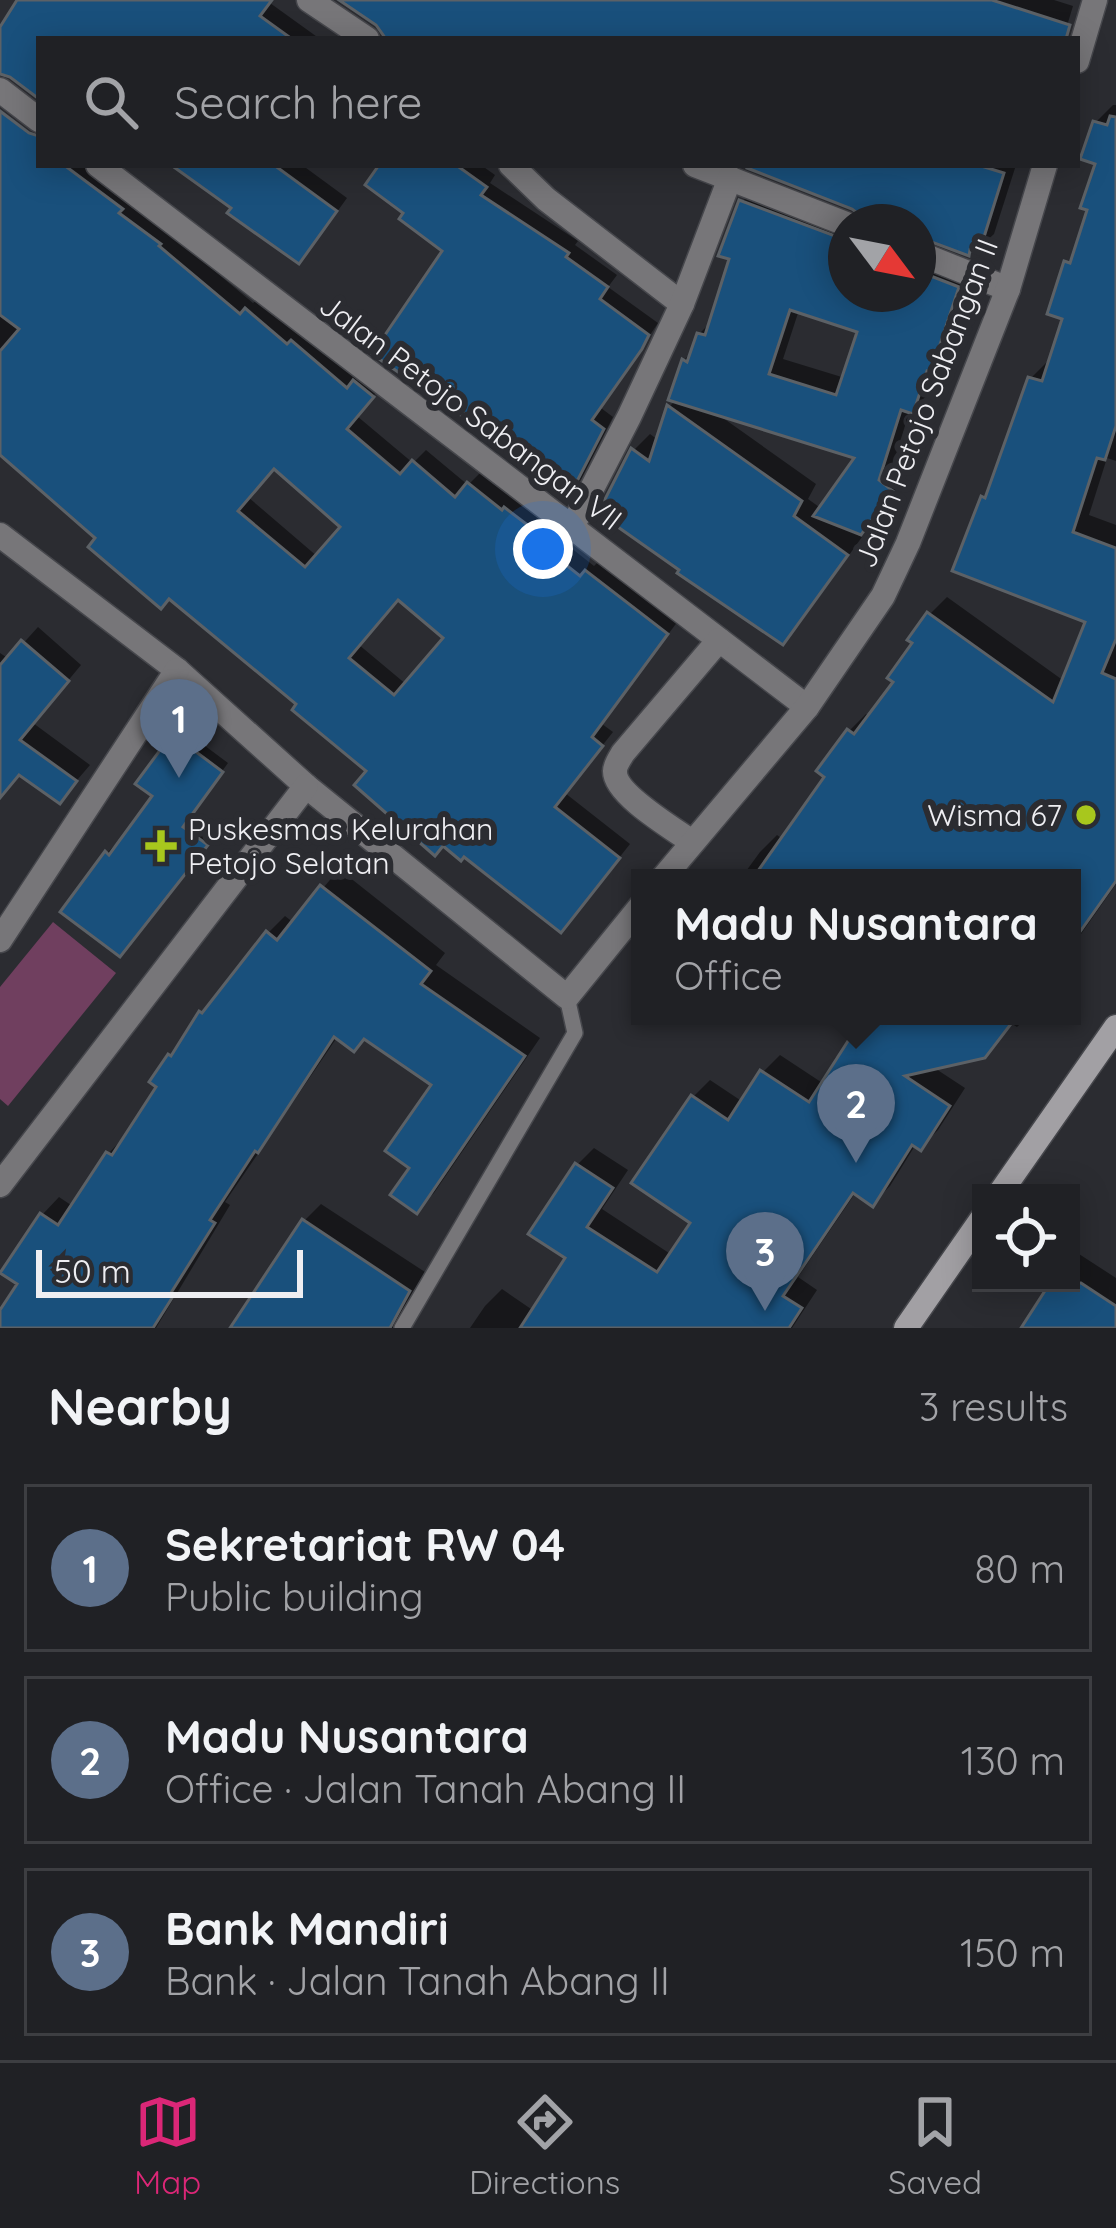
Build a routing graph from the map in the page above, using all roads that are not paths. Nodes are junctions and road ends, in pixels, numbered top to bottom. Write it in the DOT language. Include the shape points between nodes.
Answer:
graph roads {
  1 [pos="309,0"];
  2 [pos="1095,0"];
  3 [pos="363,36"];
  4 [pos="1080,51"];
  5 [pos="0,90"];
  6 [pos="36,118"];
  7 [pos="102,168"];
  8 [pos="514,168"];
  9 [pos="703,168"];
  10 [pos="1044,168"];
  11 [pos="730,178"];
  12 [pos="828,217"];
  13 [pos="936,260"];
  14 [pos="1008,289"];
  15 [pos="682,304"];
  16 [pos="572,527"];
  17 [pos="0,535"];
  18 [pos="719,640"];
  19 [pos="178,670"];
  20 [pos="807,707"];
  21 [pos="306,786"];
  22 [pos="692,842"];
  23 [pos="670,869"];
  24 [pos="631,918"];
  25 [pos="0,940"];
  26 [pos="567,997"];
  27 [pos="1116,1027"];
  28 [pos="1006,1184"];
  29 [pos="0,1185"];
  30 [pos="972,1233"];
  31 [pos="402,1328"];
  32 [pos="906,1328"];
  1 -- 3 [label="street"];
  2 -- 4 [label="street"];
  5 -- 6 [label="street"];
  7 -- 16 [label="street, Jalan Petojo Sabangan VII"];
  8 -- 15 [label="street"];
  9 -- 11 [label="street"];
  10 -- 14 [label="street, Jalan Petojo Sabangan II"];
  11 -- 12 [label="street"];
  11 -- 15 [label="street"];
  13 -- 14 [label="street"];
  14 -- 20 [label="street, Jalan Petojo Sabangan II" via="883,596"];
  15 -- 16 [label="street"];
  16 -- 18 [label="street, Jalan Petojo Sabangan VII"];
  17 -- 19 [label="street"];
  18 -- 20 [label="street, Jalan Petojo Sabangan VII"];
  18 -- 22 [label="street" via="623,753 614,775 630,797"];
  19 -- 21 [label="street"];
  19 -- 25 [label="street"];
  20 -- 22 [label="street, Jalan Petojo Sabangan II"];
  21 -- 26 [label="street"];
  21 -- 29 [label="street"];
  22 -- 23 [label="street, Jalan Petojo Sabangan II"];
  24 -- 26 [label="street"];
  26 -- 31 [label="lane" via="574,1033"];
  27 -- 28 [label="street"];
  30 -- 32 [label="street"];
}
